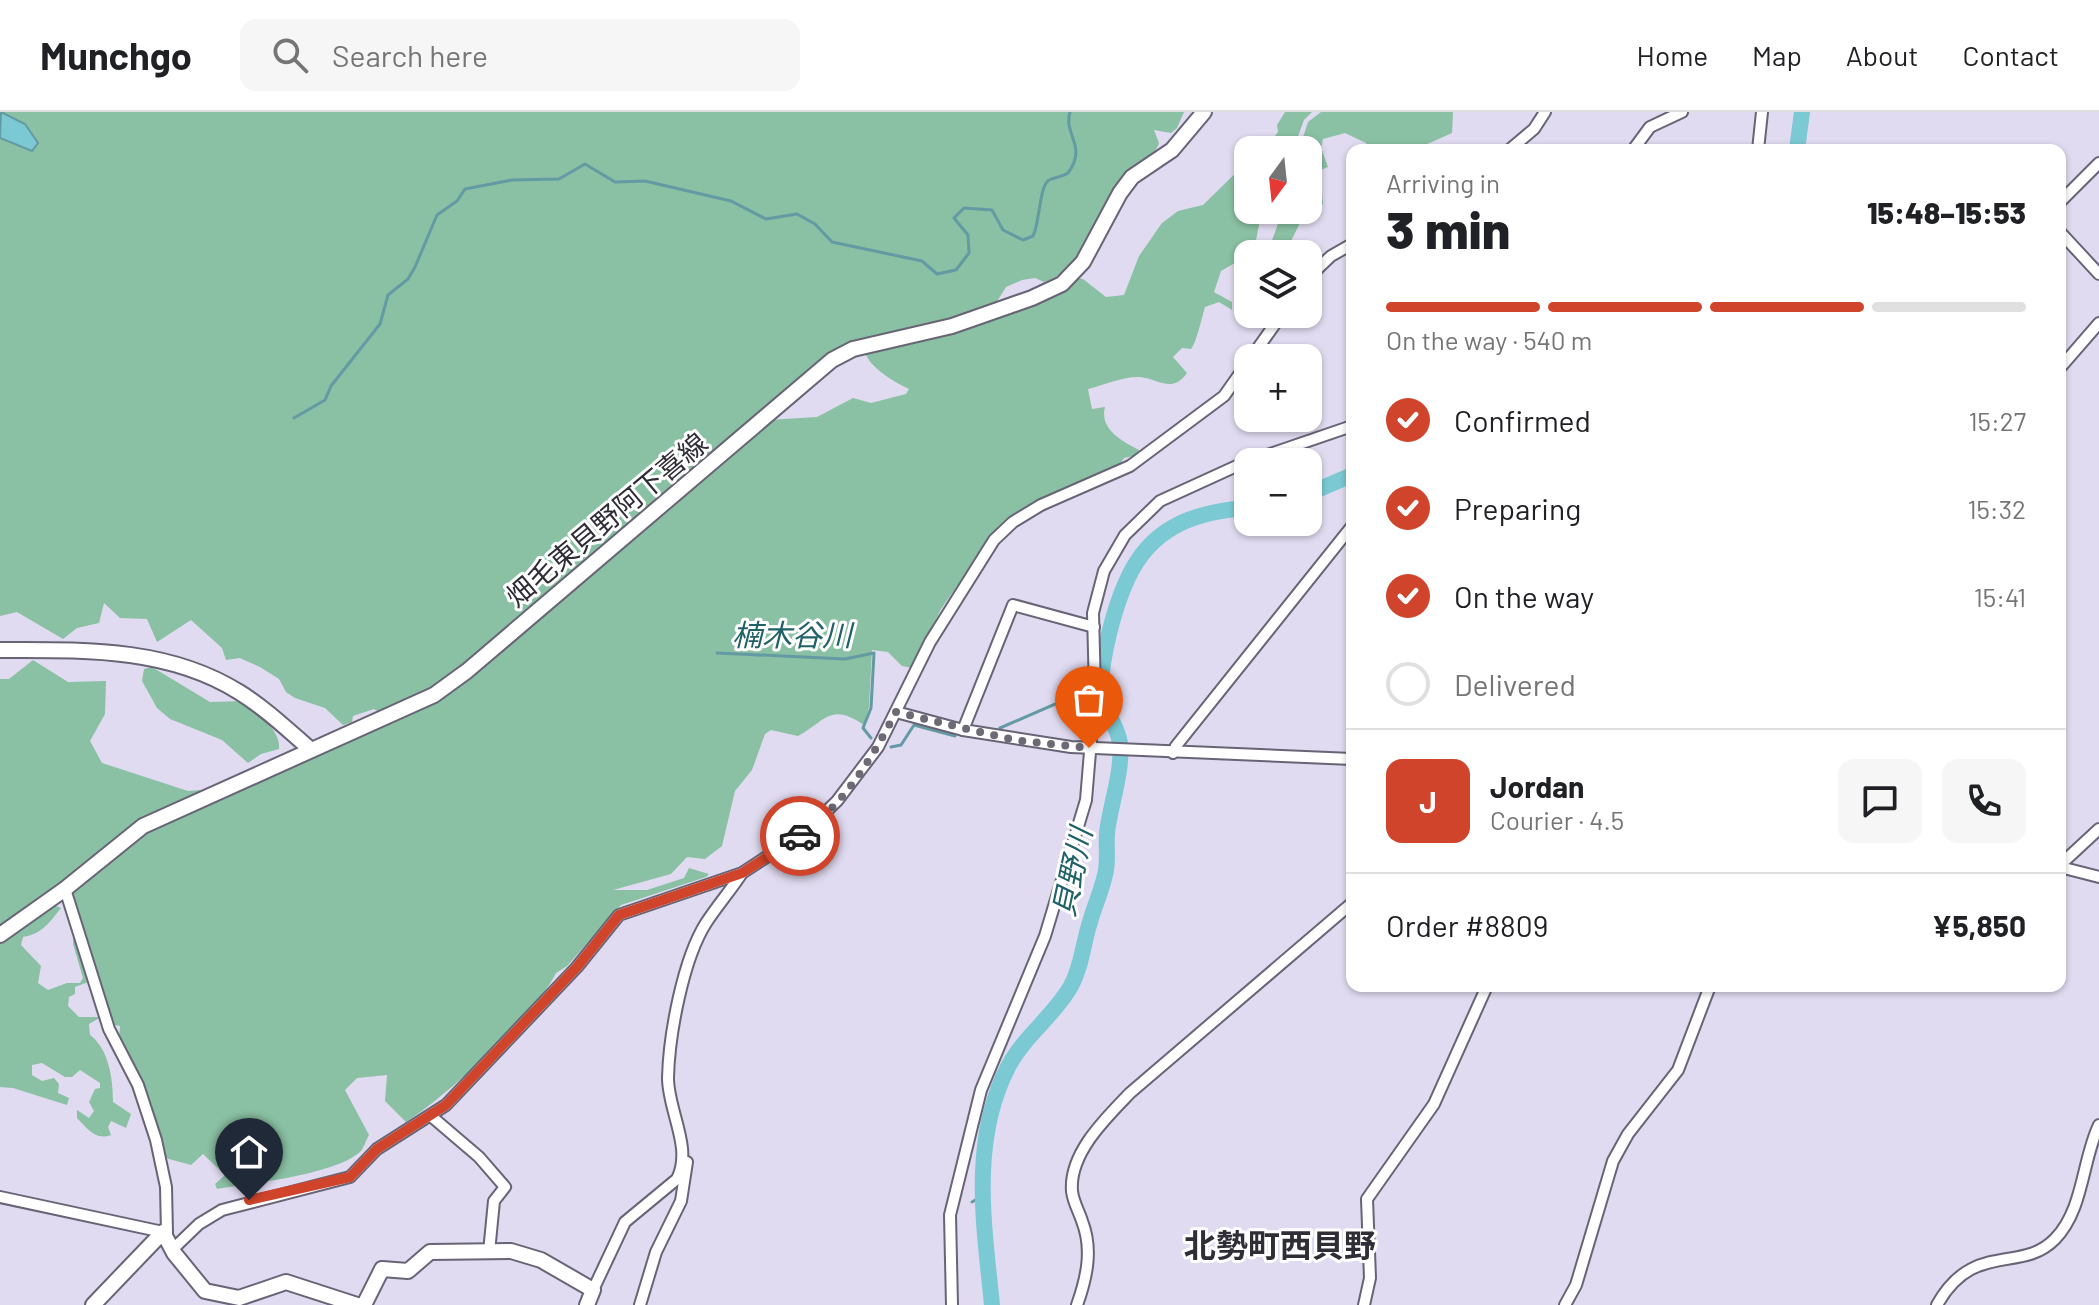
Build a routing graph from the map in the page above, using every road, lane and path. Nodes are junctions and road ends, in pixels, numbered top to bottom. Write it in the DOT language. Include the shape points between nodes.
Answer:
graph roads {
  1 [pos="1204,112"];
  2 [pos="1545,112"];
  3 [pos="1682,112"];
  4 [pos="1762,112"];
  5 [pos="1516,144"];
  6 [pos="1637,144"];
  7 [pos="1759,144"];
  8 [pos="2098,161"];
  9 [pos="2066,196"];
  10 [pos="2066,238"];
  11 [pos="1346,247"];
  12 [pos="1322,265"];
  13 [pos="2099,274"];
  14 [pos="2099,323"];
  15 [pos="2066,361"];
  16 [pos="1234,382"];
  17 [pos="1346,428"];
  18 [pos="1346,534"];
  19 [pos="1094,627"];
  20 [pos="0,650"];
  21 [pos="896,712"];
  22 [pos="963,730"];
  23 [pos="1091,748"];
  24 [pos="311,750"];
  25 [pos="1173,753"];
  26 [pos="1346,759"];
  27 [pos="2099,829"];
  28 [pos="2066,865"];
  29 [pos="2066,868"];
  30 [pos="742,873"];
  31 [pos="2099,877"];
  32 [pos="65,889"];
  33 [pos="1346,908"];
  34 [pos="0,935"];
  35 [pos="1484,992"];
  36 [pos="1708,992"];
  37 [pos="431,1116"];
  38 [pos="2099,1125"];
  39 [pos="684,1153"];
  40 [pos="0,1197"];
  41 [pos="163,1232"];
  42 [pos="489,1252"];
  43 [pos="593,1290"];
  44 [pos="97,1304"];
  45 [pos="357,1305"];
  46 [pos="364,1305"];
  47 [pos="587,1305"];
  48 [pos="640,1305"];
  49 [pos="952,1305"];
  50 [pos="1077,1305"];
  51 [pos="1364,1305"];
  52 [pos="1565,1305"];
  53 [pos="1937,1305"];
  1 -- 24 [label="main road, 畑毛東貝野阿下喜線" via="1172,150 1132,177 1083,262 1062,284 965,321 853,349 832,360 467,671 434,695"];
  2 -- 5 [label="street"];
  3 -- 6 [label="street" via="1650,127"];
  4 -- 7 [label="street"];
  8 -- 9 [label="street"];
  10 -- 13 [label="street"];
  11 -- 12 [label="street"];
  14 -- 15 [label="street"];
  16 -- 21 [label="street" via="1209,409 1130,466 1041,505 994,540 930,642"];
  17 -- 19 [label="street" via="1241,464 1143,514 1113,551 1093,613"];
  18 -- 25 [label="street"];
  19 -- 22 [label="street" via="1013,605"];
  19 -- 23 [label="street"];
  20 -- 24 [label="main road" via="87,650 179,665 237,690"];
  21 -- 22 [label="street"];
  21 -- 30 [label="street" via="862,771 824,815"];
  22 -- 23 [label="street"];
  23 -- 25 [label="street"];
  23 -- 49 [label="street" via="1086,800 1050,922 983,1082 954,1194 949,1222"];
  24 -- 32 [label="main road, 畑毛東貝野阿下喜線" via="143,826"];
  25 -- 26 [label="street"];
  27 -- 28 [label="street"];
  29 -- 31 [label="street"];
  30 -- 37 [label="street" via="619,915 528,1019"];
  30 -- 39 [label="street" via="705,924 686,971 668,1079"];
  32 -- 34 [label="main road, 畑毛東貝野阿下喜線"];
  32 -- 41 [label="street" via="109,1029 138,1085 156,1140 166,1187 167,1233"];
  33 -- 50 [label="street" via="1097,1127 1072,1188 1088,1246"];
  35 -- 51 [label="street" via="1434,1104 1367,1199 1370,1278"];
  36 -- 52 [label="street" via="1678,1070 1613,1161 1576,1285"];
  37 -- 41 [label="street" via="377,1149 343,1181 222,1210 173,1249"];
  37 -- 42 [label="street" via="505,1187 490,1216"];
  38 -- 53 [label="street" via="2056,1238 2037,1252 1976,1265 1959,1276"];
  39 -- 43 [label="street" via="677,1179 625,1222"];
  39 -- 48 [label="street" via="681,1201 656,1252"];
  40 -- 41 [label="street"];
  41 -- 44 [label="main road"];
  41 -- 45 [label="main road" via="205,1291 239,1298 286,1282"];
  42 -- 43 [label="main road" via="528,1255"];
  42 -- 46 [label="main road" via="430,1252 408,1271 382,1269"];
  43 -- 47 [label="main road"];
}
